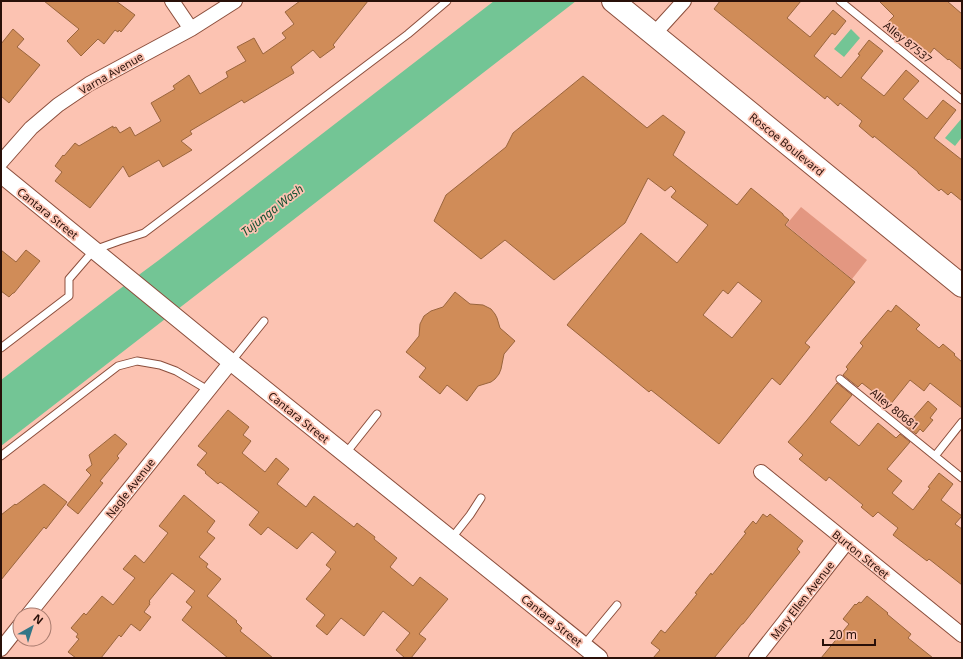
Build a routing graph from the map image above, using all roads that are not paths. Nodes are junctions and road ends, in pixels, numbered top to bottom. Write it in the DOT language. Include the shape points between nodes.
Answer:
graph roads {
  1 [pos="172,1"];
  2 [pos="235,1"];
  3 [pos="447,1"];
  4 [pos="613,1"];
  5 [pos="684,1"];
  6 [pos="840,1"];
  7 [pos="191,29"];
  8 [pos="654,34"];
  9 [pos="962,100"];
  10 [pos="1,162"];
  11 [pos="1,174"];
  12 [pos="94,250"];
  13 [pos="962,286"];
  14 [pos="264,321"];
  15 [pos="1,348"];
  16 [pos="231,362"];
  17 [pos="840,379"];
  18 [pos="208,390"];
  19 [pos="377,414"];
  20 [pos="962,422"];
  21 [pos="346,454"];
  22 [pos="1,456"];
  23 [pos="935,456"];
  24 [pos="761,472"];
  25 [pos="962,478"];
  26 [pos="481,498"];
  27 [pos="451,539"];
  28 [pos="847,542"];
  29 [pos="617,605"];
  30 [pos="34,607"];
  31 [pos="12,635"];
  32 [pos="962,635"];
  33 [pos="583,646"];
  34 [pos="1,649"];
  35 [pos="598,658"];
  36 [pos="756,658"];
  1 -- 7 [label="street"];
  2 -- 7 [label="street, Varna Avenue"];
  3 -- 12 [label="lane" via="408,34 144,233"];
  4 -- 8 [label="main road, Roscoe Boulevard"];
  5 -- 8 [label="street"];
  6 -- 9 [label="lane, Alley 87537"];
  7 -- 10 [label="street, Varna Avenue" via="88,84 58,105 31,128"];
  8 -- 13 [label="main road, Roscoe Boulevard"];
  11 -- 12 [label="street, Cantara Street"];
  12 -- 15 [label="lane" via="69,279 69,296"];
  12 -- 16 [label="street, Cantara Street"];
  14 -- 16 [label="lane"];
  16 -- 18 [label="street, Nagle Avenue"];
  16 -- 21 [label="street, Cantara Street"];
  17 -- 23 [label="lane, Alley 80681"];
  18 -- 22 [label="lane" via="176,371 160,365 137,361 118,366"];
  18 -- 30 [label="street, Nagle Avenue"];
  19 -- 21 [label="lane"];
  20 -- 23 [label="lane"];
  21 -- 27 [label="street, Cantara Street"];
  23 -- 25 [label="lane, Alley 80681"];
  24 -- 28 [label="street, Burton Street"];
  26 -- 27 [label="lane"];
  27 -- 33 [label="street, Cantara Street"];
  28 -- 32 [label="street, Burton Street"];
  28 -- 36 [label="street, Mary Ellen Avenue"];
  29 -- 33 [label="lane"];
  31 -- 34 [label="street"];
  33 -- 35 [label="street, Cantara Street"];
}
